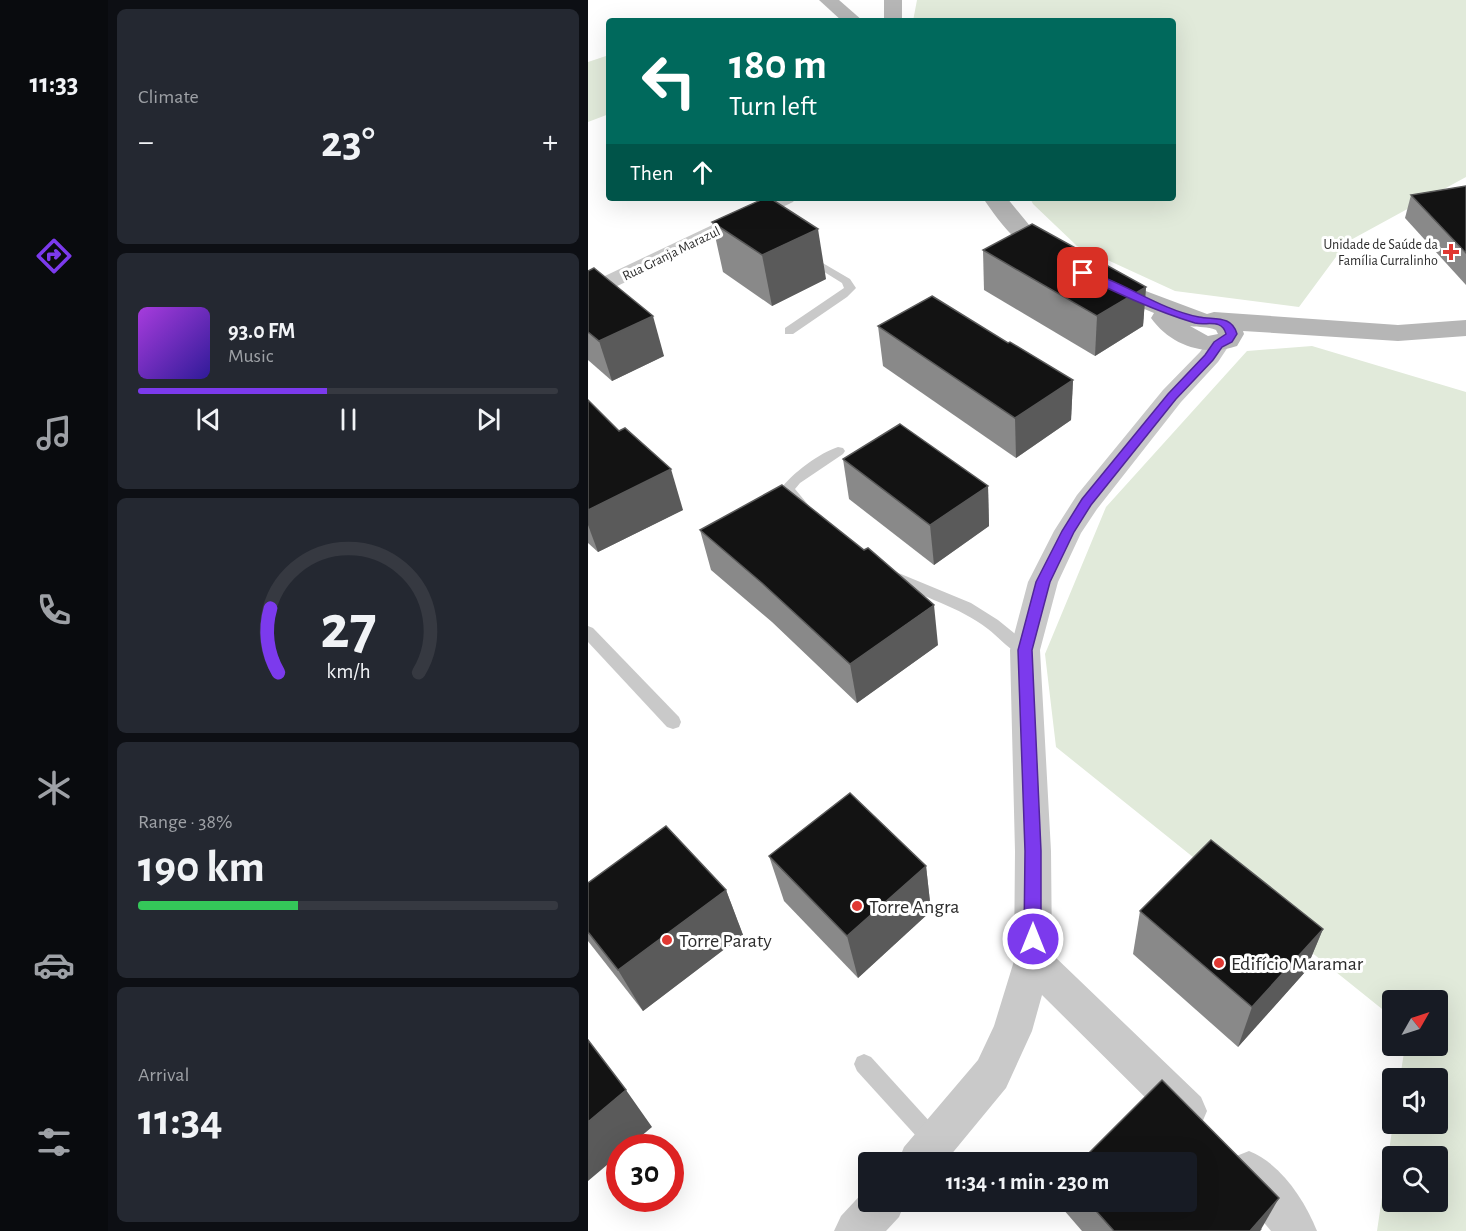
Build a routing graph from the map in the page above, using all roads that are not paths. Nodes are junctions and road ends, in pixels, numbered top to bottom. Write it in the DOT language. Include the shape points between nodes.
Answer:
graph roads {
  1 [pos="828,0"];
  2 [pos="893,0"];
  3 [pos="850,18"];
  4 [pos="893,18"];
  5 [pos="781,201"];
  6 [pos="997,201"];
  7 [pos="796,249"];
  8 [pos="588,293"];
  9 [pos="1466,328"];
  10 [pos="789,331"];
  11 [pos="1208,335"];
  12 [pos="838,451"];
  13 [pos="815,521"];
  14 [pos="882,568"];
  15 [pos="588,632"];
  16 [pos="1025,650"];
  17 [pos="673,722"];
  18 [pos="1033,960"];
  19 [pos="864,1064"];
  20 [pos="926,1152"];
  21 [pos="928,1152"];
  22 [pos="874,1212"];
  23 [pos="856,1231"];
  24 [pos="1295,1231"];
  1 -- 3 [label="street"];
  2 -- 4 [label="street"];
  5 -- 8 [label="street, Rua Granja Marazul" via="750,221"];
  6 -- 11 [label="street" via="1029,237 1078,270"];
  7 -- 10 [label="lane" via="846,281 850,288"];
  9 -- 11 [label="street" via="1398,333 1304,326"];
  11 -- 16 [label="street" via="1209,357 1172,396 1068,531 1043,582"];
  12 -- 13 [label="lane" via="788,489"];
  14 -- 16 [label="lane" via="916,589 956,602 1002,630"];
  15 -- 17 [label="lane"];
  16 -- 18 [label="street"];
  18 -- 21 [label="street" via="1012,1031 992,1074"];
  18 -- 24 [label="street" via="1282,1208"];
  19 -- 20 [label="lane"];
  22 -- 23 [label="street"];
}
